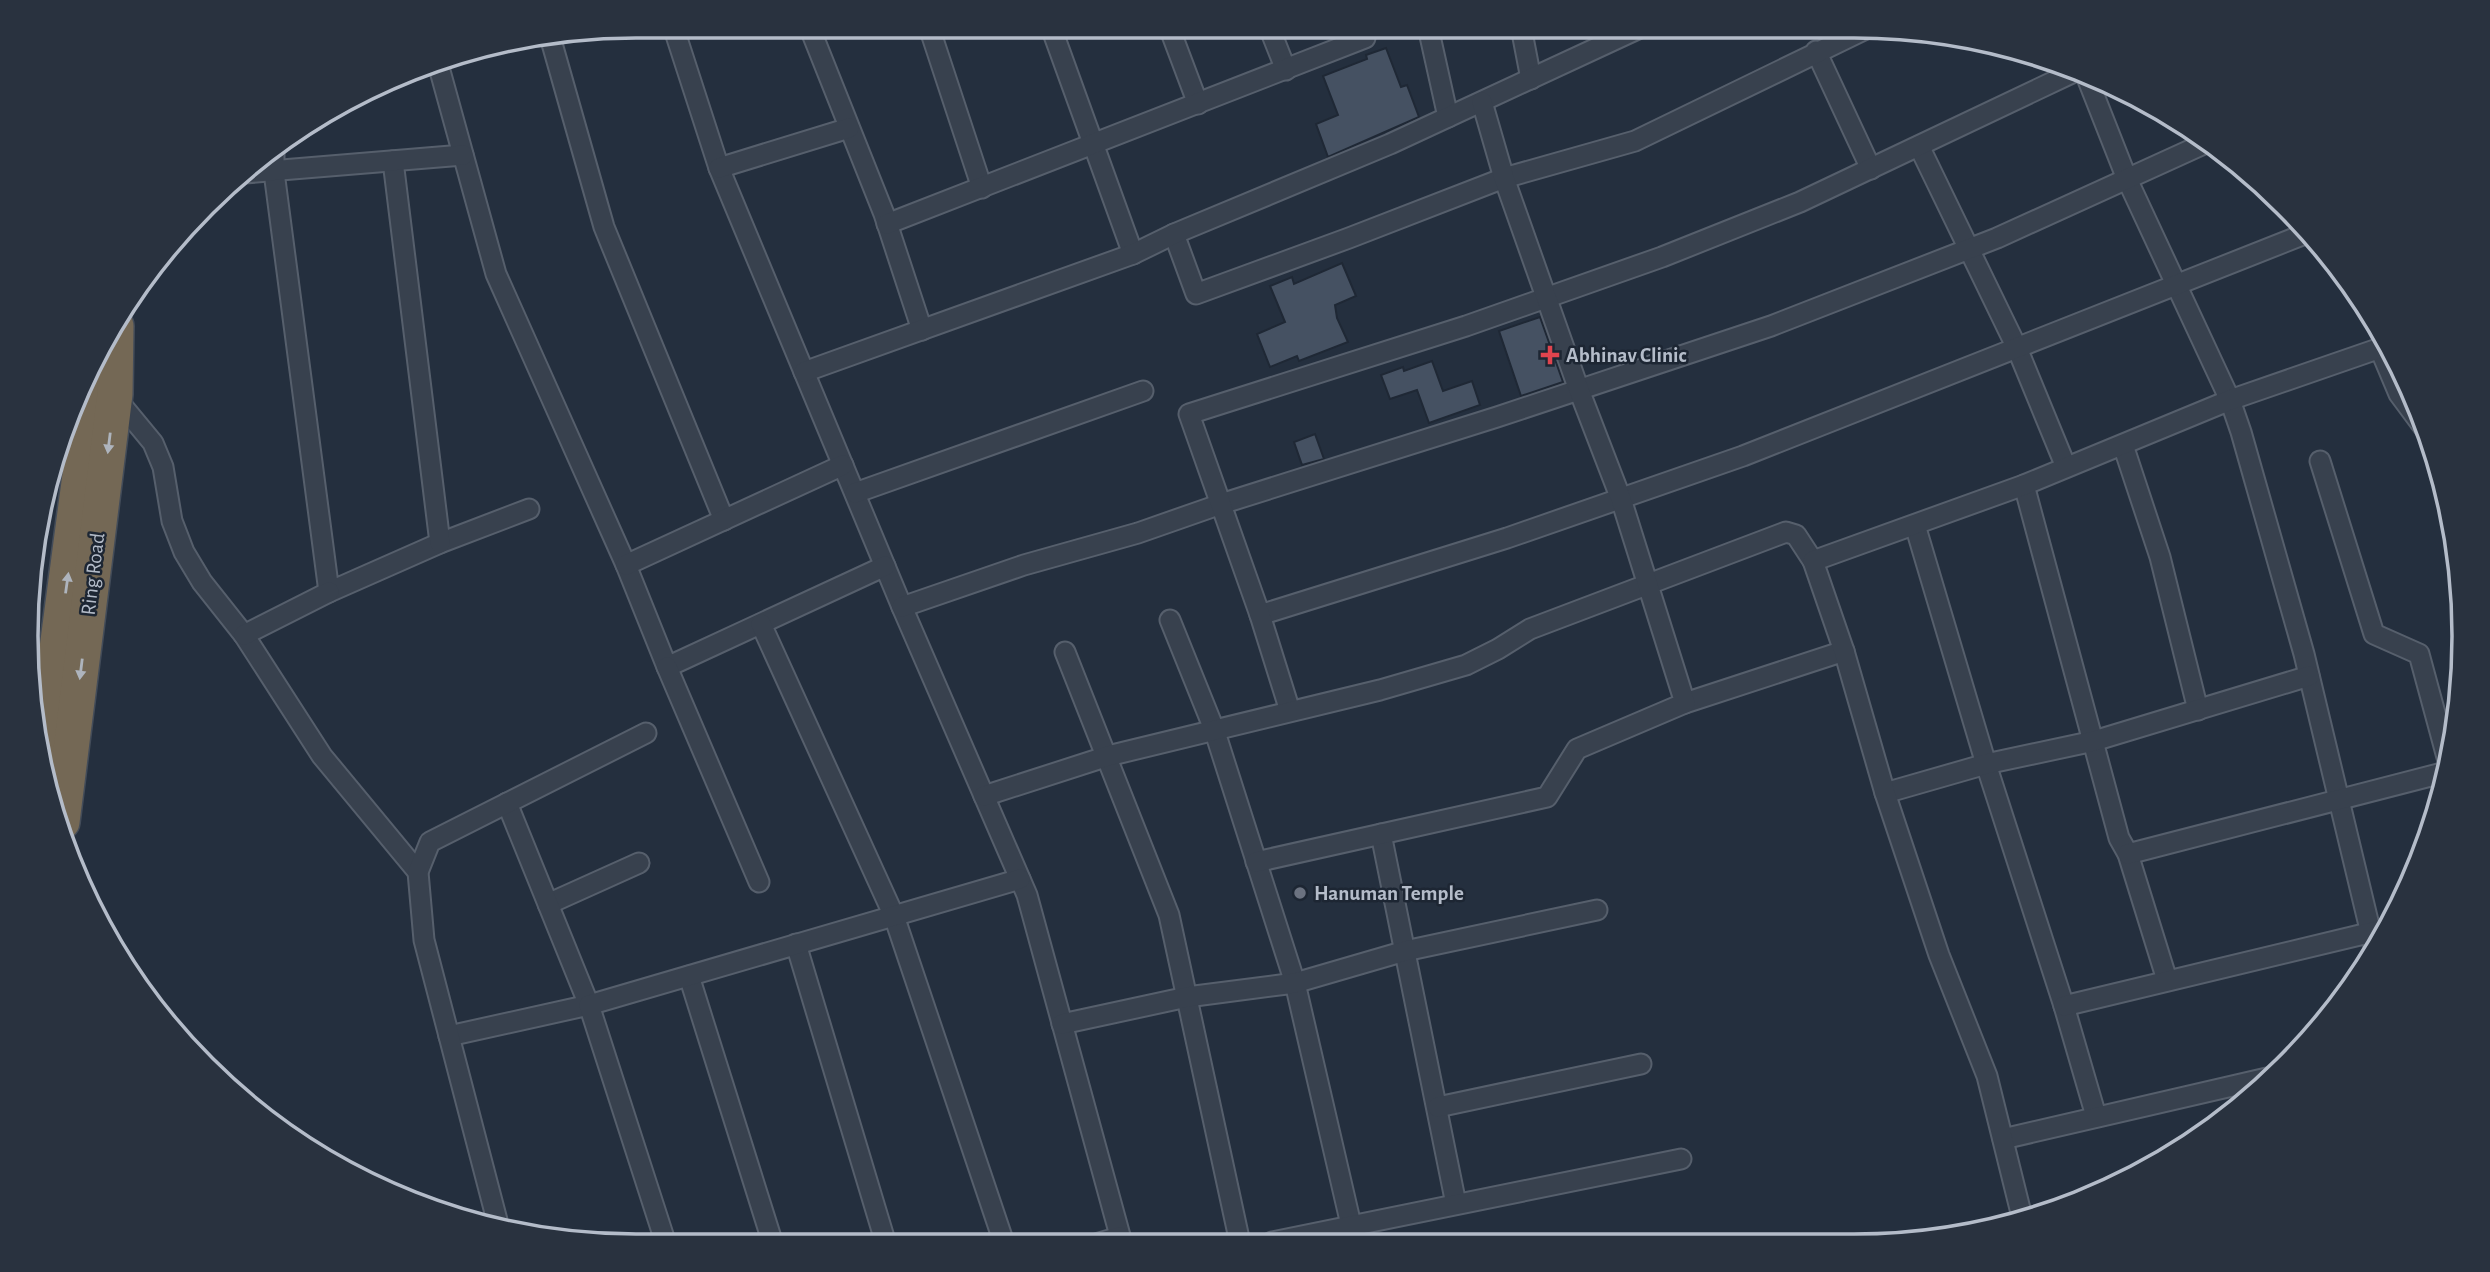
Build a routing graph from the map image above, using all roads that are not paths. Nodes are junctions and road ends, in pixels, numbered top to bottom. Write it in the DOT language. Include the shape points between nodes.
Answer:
graph roads {
  1 [pos="677,38"];
  2 [pos="813,38"];
  3 [pos="933,38"];
  4 [pos="1055,38"];
  5 [pos="1173,38"];
  6 [pos="1273,38"];
  7 [pos="1365,38"];
  8 [pos="1430,38"];
  9 [pos="1523,38"];
  10 [pos="1619,38"];
  11 [pos="1844,38"];
  12 [pos="552,45"];
  13 [pos="1816,51"];
  14 [pos="1286,70"];
  15 [pos="440,71"];
  16 [pos="2064,77"];
  17 [pos="1531,79"];
  18 [pos="2091,88"];
  19 [pos="1482,102"];
  20 [pos="1198,104"];
  21 [pos="1448,117"];
  22 [pos="849,128"];
  23 [pos="1094,145"];
  24 [pos="1919,146"];
  25 [pos="2197,147"];
  26 [pos="463,155"];
  27 [pos="274,161"];
  28 [pos="393,161"];
  29 [pos="719,168"];
  30 [pos="1871,169"];
  31 [pos="274,172"];
  32 [pos="259,173"];
  33 [pos="1504,178"];
  34 [pos="2127,179"];
  35 [pos="982,188"];
  36 [pos="887,224"];
  37 [pos="1174,234"];
  38 [pos="2298,237"];
  39 [pos="1970,249"];
  40 [pos="1133,254"];
  41 [pos="2177,285"];
  42 [pos="1546,297"];
  43 [pos="922,330"];
  44 [pos="2017,348"];
  45 [pos="2378,349"];
  46 [pos="110,354"];
  47 [pos="804,372"];
  48 [pos="1578,390"];
  49 [pos="1143,391"];
  50 [pos="101,393"];
  51 [pos="2230,400"];
  52 [pos="2123,445"];
  53 [pos="2320,461"];
  54 [pos="843,465"];
  55 [pos="2066,467"];
  56 [pos="2024,485"];
  57 [pos="855,493"];
  58 [pos="1621,499"];
  59 [pos="1221,504"];
  60 [pos="529,509"];
  61 [pos="723,520"];
  62 [pos="1915,525"];
  63 [pos="440,544"];
  64 [pos="1813,561"];
  65 [pos="626,565"];
  66 [pos="885,566"];
  67 [pos="1648,585"];
  68 [pos="329,592"];
  69 [pos="902,607"];
  70 [pos="1260,615"];
  71 [pos="1170,620"];
  72 [pos="761,624"];
  73 [pos="244,635"];
  74 [pos="1844,650"];
  75 [pos="1065,652"];
  76 [pos="667,667"];
  77 [pos="2309,676"];
  78 [pos="42,691"];
  79 [pos="1685,703"];
  80 [pos="2197,710"];
  81 [pos="1290,711"];
  82 [pos="1214,729"];
  83 [pos="646,733"];
  84 [pos="2442,739"];
  85 [pos="2094,741"];
  86 [pos="1108,756"];
  87 [pos="1986,764"];
  88 [pos="2435,775"];
  89 [pos="1885,793"];
  90 [pos="984,796"];
  91 [pos="2339,801"];
  92 [pos="507,803"];
  93 [pos="63,806"];
  94 [pos="1381,834"];
  95 [pos="2128,854"];
  96 [pos="1256,862"];
  97 [pos="639,863"];
  98 [pos="418,872"];
  99 [pos="1020,879"];
  100 [pos="759,882"];
  101 [pos="548,904"];
  102 [pos="1597,910"];
  103 [pos="894,916"];
  104 [pos="2374,929"];
  105 [pos="2370,937"];
  106 [pos="796,944"];
  107 [pos="1405,951"];
  108 [pos="689,976"];
  109 [pos="2167,980"];
  110 [pos="1295,983"];
  111 [pos="1187,997"];
  112 [pos="589,1005"];
  113 [pos="2064,1006"];
  114 [pos="1062,1024"];
  115 [pos="449,1036"];
  116 [pos="1641,1064"];
  117 [pos="2252,1081"];
  118 [pos="1438,1107"];
  119 [pos="2096,1116"];
  120 [pos="2003,1139"];
  121 [pos="1681,1159"];
  122 [pos="1456,1204"];
  123 [pos="2020,1210"];
  124 [pos="496,1217"];
  125 [pos="663,1234"];
  126 [pos="770,1234"];
  127 [pos="883,1234"];
  128 [pos="1001,1234"];
  129 [pos="1119,1234"];
  130 [pos="1238,1234"];
  131 [pos="1353,1234"];
  1 -- 29 [label="street"];
  2 -- 22 [label="street"];
  3 -- 35 [label="street"];
  4 -- 23 [label="street"];
  5 -- 20 [label="street"];
  6 -- 14 [label="street"];
  7 -- 14 [label="street"];
  8 -- 21 [label="street"];
  9 -- 17 [label="street"];
  10 -- 17 [label="street"];
  11 -- 13 [label="street"];
  12 -- 61 [label="street" via="604,227"];
  13 -- 30 [label="street"];
  13 -- 33 [label="street" via="1635,141"];
  14 -- 20 [label="street"];
  15 -- 26 [label="street"];
  16 -- 24 [label="street"];
  17 -- 19 [label="street"];
  18 -- 34 [label="street"];
  19 -- 21 [label="street"];
  19 -- 33 [label="street"];
  20 -- 23 [label="street"];
  21 -- 37 [label="street"];
  22 -- 29 [label="street"];
  22 -- 36 [label="street"];
  23 -- 35 [label="street"];
  23 -- 40 [label="street"];
  24 -- 30 [label="street"];
  24 -- 39 [label="street"];
  25 -- 34 [label="street"];
  26 -- 28 [label="street"];
  26 -- 65 [label="street" via="496,274"];
  27 -- 31 [label="street"];
  28 -- 31 [label="street"];
  28 -- 63 [label="street"];
  29 -- 47 [label="street"];
  30 -- 42 [label="street" via="1662,257"];
  31 -- 32 [label="street"];
  31 -- 68 [label="street"];
  33 -- 37 [label="street" via="1196,294"];
  33 -- 42 [label="street"];
  34 -- 39 [label="street"];
  34 -- 41 [label="street"];
  35 -- 36 [label="street"];
  36 -- 43 [label="street"];
  37 -- 40 [label="street"];
  38 -- 41 [label="street"];
  39 -- 44 [label="street"];
  39 -- 48 [label="street" via="1771,326"];
  40 -- 43 [label="street"];
  41 -- 44 [label="street"];
  41 -- 51 [label="street"];
  42 -- 48 [label="street"];
  42 -- 59 [label="street" via="1189,414"];
  43 -- 47 [label="street"];
  44 -- 55 [label="street"];
  44 -- 58 [label="street"];
  45 -- 51 [label="street"];
  46 -- 50 [label="highway, Ring Road"];
  47 -- 54 [label="street"];
  48 -- 58 [label="street"];
  48 -- 59 [label="street"];
  49 -- 57 [label="street"];
  50 -- 73 [label="street" via="153,443 184,552"];
  78 -- 50 [label="highway, Ring Road, one-way" via="88,422"];
  50 -- 93 [label="highway, Ring Road, one-way"];
  51 -- 52 [label="street"];
  51 -- 77 [label="street"];
  52 -- 55 [label="street"];
  52 -- 80 [label="street" via="2160,557"];
  53 -- 84 [label="street" via="2374,634 2419,654"];
  54 -- 57 [label="street"];
  54 -- 61 [label="street"];
  55 -- 56 [label="street"];
  56 -- 62 [label="street"];
  56 -- 85 [label="street"];
  57 -- 66 [label="street"];
  58 -- 67 [label="street"];
  58 -- 70 [label="street"];
  59 -- 69 [label="street"];
  59 -- 70 [label="street"];
  60 -- 63 [label="street"];
  61 -- 65 [label="street"];
  62 -- 64 [label="street"];
  62 -- 87 [label="street"];
  63 -- 68 [label="street"];
  64 -- 67 [label="street" via="1796,535 1786,531"];
  64 -- 74 [label="street"];
  65 -- 76 [label="street"];
  66 -- 69 [label="street"];
  66 -- 72 [label="street"];
  67 -- 79 [label="street"];
  67 -- 81 [label="street" via="1530,629 1466,664"];
  68 -- 73 [label="street"];
  69 -- 90 [label="street"];
  70 -- 81 [label="street"];
  71 -- 82 [label="street"];
  72 -- 76 [label="street"];
  72 -- 103 [label="street"];
  73 -- 98 [label="street" via="322,756"];
  74 -- 79 [label="street"];
  74 -- 89 [label="street"];
  75 -- 86 [label="street"];
  76 -- 100 [label="street"];
  77 -- 80 [label="street"];
  77 -- 91 [label="street"];
  79 -- 94 [label="street" via="1577,749 1547,797"];
  80 -- 85 [label="street"];
  81 -- 82 [label="street"];
  82 -- 86 [label="street"];
  82 -- 96 [label="street"];
  83 -- 92 [label="street"];
  85 -- 87 [label="street"];
  85 -- 95 [label="street" via="2119,838"];
  86 -- 90 [label="street"];
  86 -- 111 [label="street" via="1169,915"];
  87 -- 89 [label="street"];
  87 -- 113 [label="street"];
  88 -- 91 [label="street"];
  89 -- 120 [label="street" via="1939,955 1987,1076"];
  90 -- 99 [label="street"];
  91 -- 95 [label="street"];
  91 -- 104 [label="street"];
  92 -- 98 [label="street" via="430,842"];
  92 -- 101 [label="street"];
  94 -- 96 [label="street"];
  94 -- 107 [label="street"];
  95 -- 109 [label="street"];
  96 -- 110 [label="street"];
  97 -- 101 [label="street"];
  98 -- 115 [label="street" via="424,940"];
  99 -- 103 [label="street"];
  99 -- 114 [label="street"];
  101 -- 112 [label="street"];
  102 -- 107 [label="street"];
  103 -- 106 [label="street"];
  103 -- 128 [label="street"];
  105 -- 109 [label="street"];
  106 -- 108 [label="street"];
  106 -- 127 [label="street"];
  107 -- 110 [label="street"];
  107 -- 118 [label="street"];
  108 -- 112 [label="street"];
  108 -- 126 [label="street"];
  109 -- 113 [label="street"];
  110 -- 111 [label="street"];
  110 -- 131 [label="street"];
  111 -- 114 [label="street"];
  111 -- 130 [label="street"];
  112 -- 115 [label="street"];
  112 -- 125 [label="street"];
  113 -- 119 [label="street"];
  114 -- 129 [label="street"];
  115 -- 124 [label="street"];
  116 -- 118 [label="street"];
  117 -- 119 [label="street"];
  118 -- 122 [label="street"];
  119 -- 120 [label="street"];
  120 -- 123 [label="street"];
  121 -- 122 [label="street"];
  122 -- 131 [label="street"];
}
